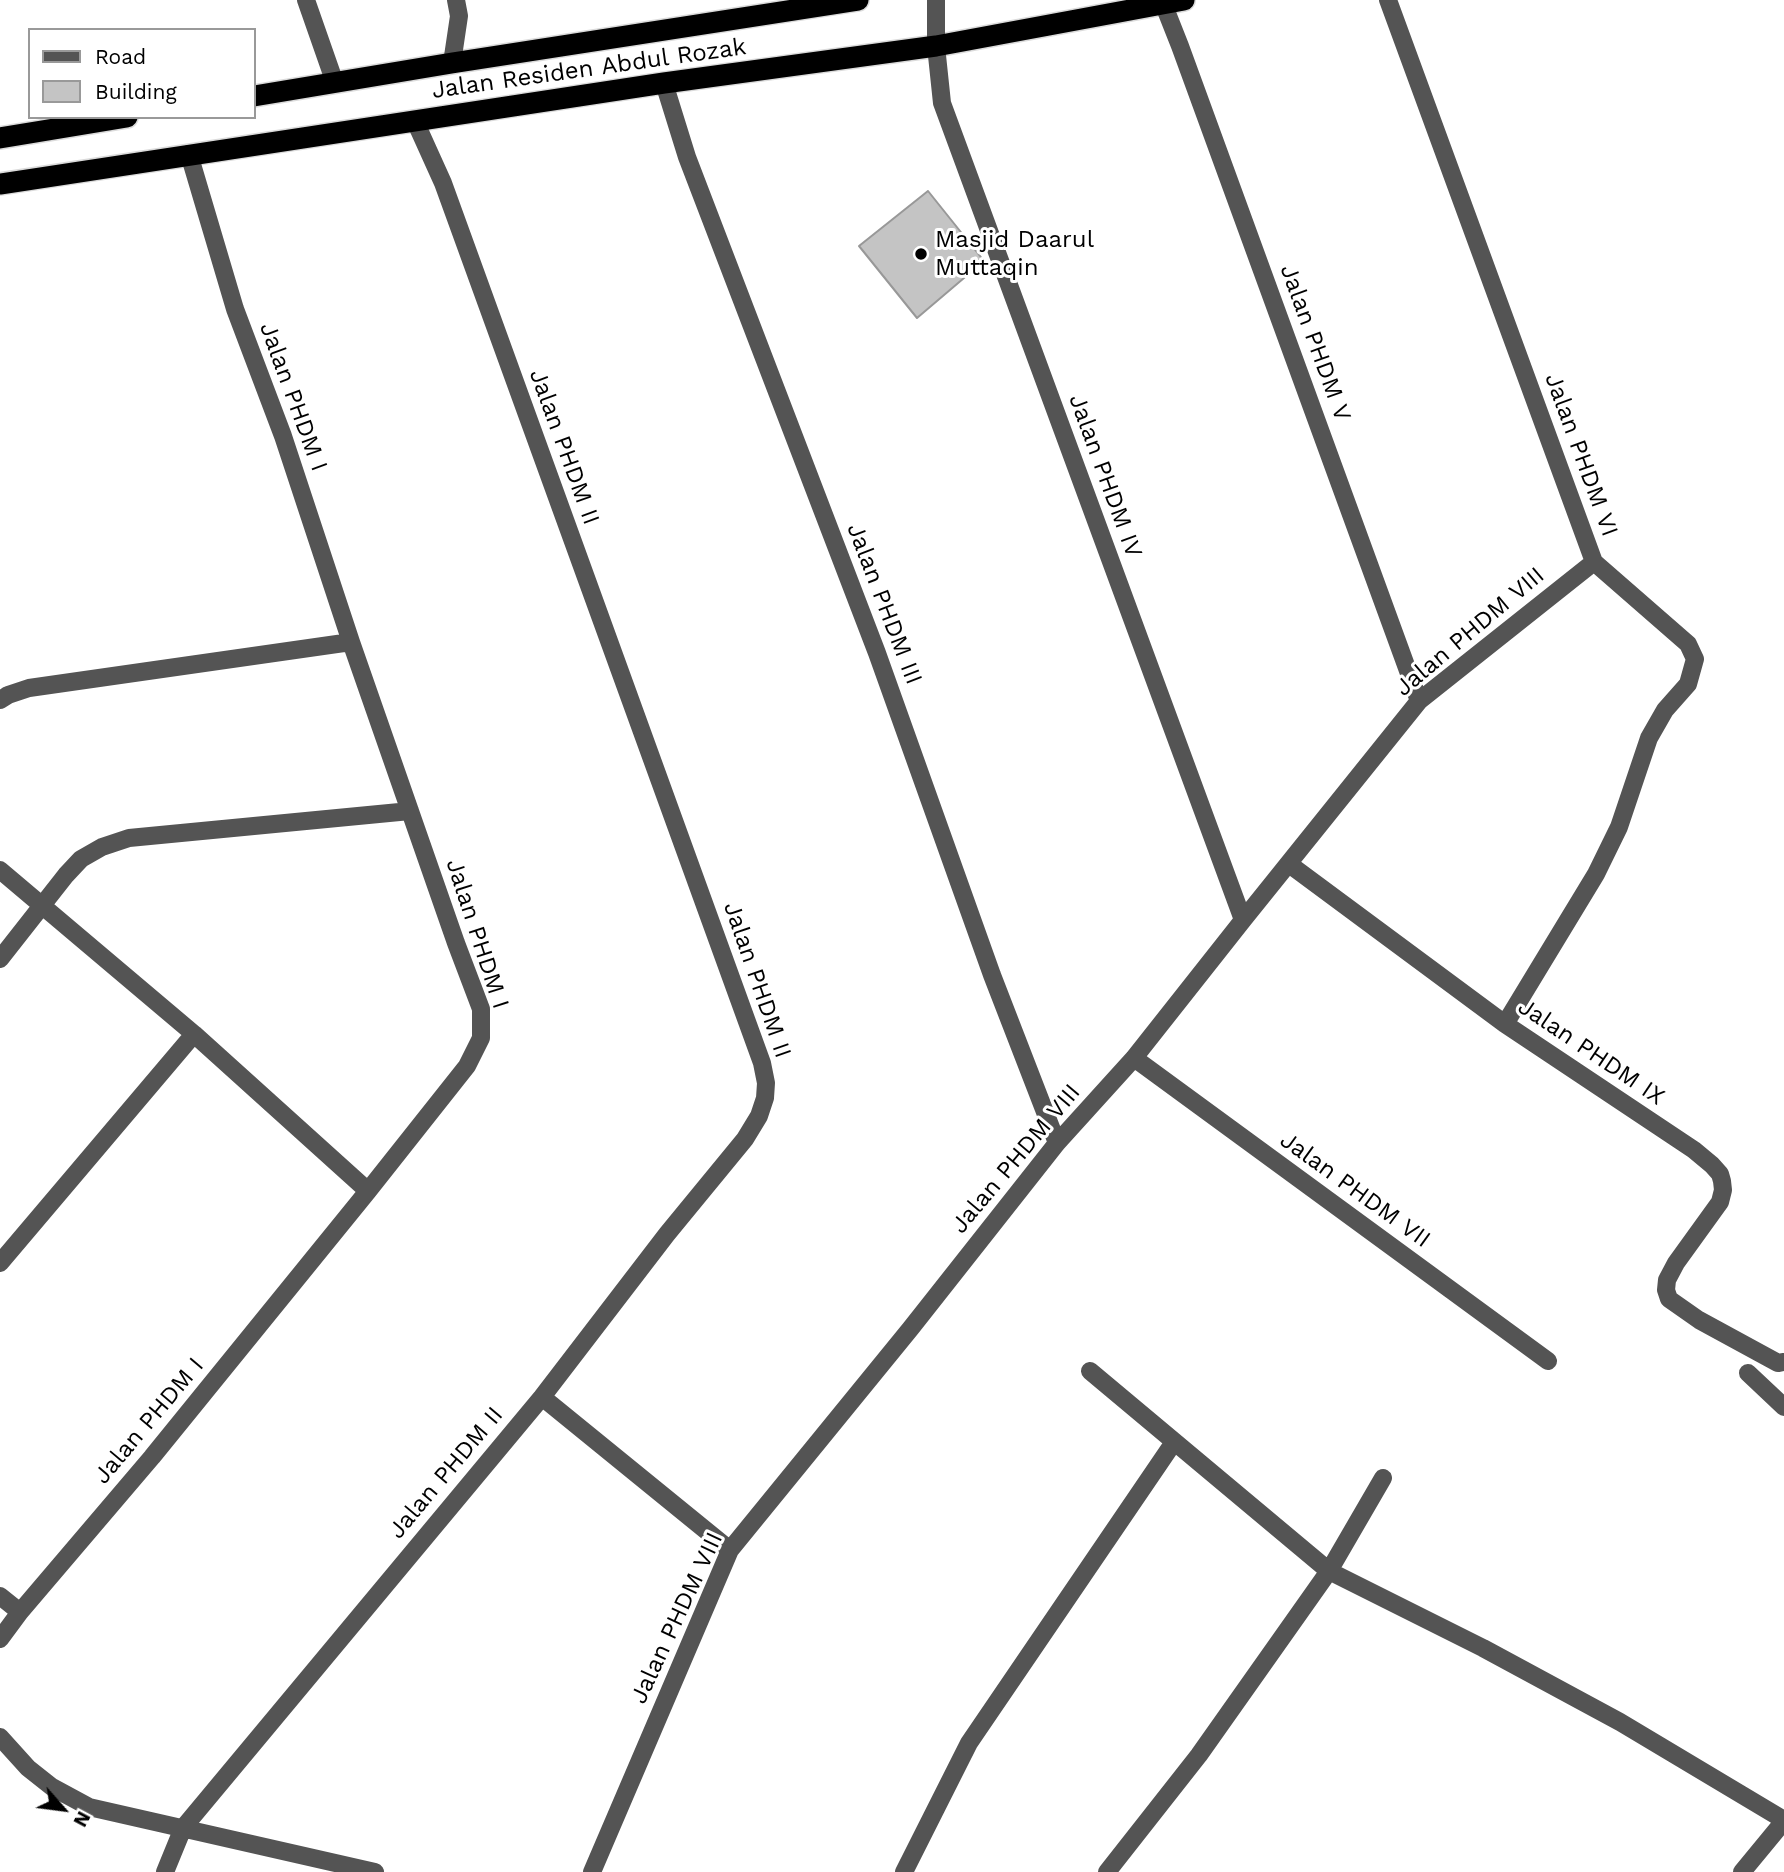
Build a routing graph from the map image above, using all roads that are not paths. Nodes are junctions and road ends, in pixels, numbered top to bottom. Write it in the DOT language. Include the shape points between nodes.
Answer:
graph roads {
  1 [pos="306,0"];
  2 [pos="456,0"];
  3 [pos="858,0"];
  4 [pos="936,0"];
  5 [pos="1184,0"];
  6 [pos="1388,0"];
  7 [pos="1163,4"];
  8 [pos="936,46"];
  9 [pos="452,63"];
  10 [pos="335,83"];
  11 [pos="664,83"];
  12 [pos="256,96"];
  13 [pos="115,119"];
  14 [pos="415,121"];
  15 [pos="0,138"];
  16 [pos="188,155"];
  17 [pos="0,184"];
  18 [pos="1594,562"];
  19 [pos="351,642"];
  20 [pos="0,700"];
  21 [pos="1419,701"];
  22 [pos="410,811"];
  23 [pos="1289,864"];
  24 [pos="0,870"];
  25 [pos="41,904"];
  26 [pos="1243,920"];
  27 [pos="0,959"];
  28 [pos="1505,1024"];
  29 [pos="194,1034"];
  30 [pos="1134,1058"];
  31 [pos="1057,1143"];
  32 [pos="368,1191"];
  33 [pos="0,1263"];
  34 [pos="1548,1361"];
  35 [pos="1784,1362"];
  36 [pos="1090,1371"];
  37 [pos="1748,1373"];
  38 [pos="542,1397"];
  39 [pos="1784,1407"];
  40 [pos="1174,1442"];
  41 [pos="1383,1478"];
  42 [pos="730,1550"];
  43 [pos="1329,1571"];
  44 [pos="0,1596"];
  45 [pos="20,1612"];
  46 [pos="0,1639"];
  47 [pos="0,1737"];
  48 [pos="1784,1820"];
  49 [pos="183,1828"];
  50 [pos="165,1872"];
  51 [pos="373,1872"];
  52 [pos="592,1872"];
  53 [pos="904,1872"];
  54 [pos="1107,1872"];
  55 [pos="1742,1872"];
  1 -- 10 [label="street"];
  2 -- 9 [label="street"];
  3 -- 9 [label="highway, Jalan Residen Abdul Rozak"];
  4 -- 8 [label="street, Jalan PHDM IV"];
  5 -- 7 [label="highway, Jalan Residen Abdul Rozak"];
  6 -- 18 [label="street, Jalan PHDM VI"];
  7 -- 8 [label="highway, Jalan Residen Abdul Rozak"];
  7 -- 21 [label="street, Jalan PHDM V"];
  8 -- 11 [label="highway, Jalan Residen Abdul Rozak"];
  8 -- 26 [label="street, Jalan PHDM IV" via="942,103"];
  9 -- 10 [label="highway, Jalan Residen Abdul Rozak"];
  10 -- 12 [label="highway, Jalan Residen Abdul Rozak"];
  11 -- 14 [label="highway, Jalan Residen Abdul Rozak"];
  11 -- 31 [label="street, Jalan PHDM III" via="687,157 877,653"];
  13 -- 15 [label="highway"];
  14 -- 16 [label="highway, Jalan Residen Abdul Rozak"];
  14 -- 38 [label="street, Jalan PHDM II" via="443,183 766,1083 759,1116 745,1139"];
  16 -- 17 [label="highway, Jalan Residen Abdul Rozak"];
  16 -- 19 [label="street, Jalan PHDM I" via="235,309 283,436"];
  18 -- 21 [label="street, Jalan PHDM VIII"];
  18 -- 28 [label="street, Jalan PHDM VI" via="1688,644 1694,668 1688,684 1664,710 1649,738 1619,827 1596,874"];
  19 -- 20 [label="street" via="29,688"];
  19 -- 22 [label="street, Jalan PHDM I"];
  21 -- 23 [label="street, Jalan PHDM VIII"];
  22 -- 25 [label="street" via="129,838 81,859"];
  22 -- 32 [label="street, Jalan PHDM I" via="481,1009 481,1038 467,1066"];
  23 -- 26 [label="street, Jalan PHDM VIII"];
  23 -- 28 [label="street, Jalan PHDM IX"];
  24 -- 25 [label="street"];
  25 -- 27 [label="street"];
  25 -- 29 [label="street"];
  26 -- 30 [label="street, Jalan PHDM VIII"];
  28 -- 35 [label="street, Jalan PHDM IX" via="1694,1150 1720,1174 1720,1202 1676,1263 1667,1280 1668,1299 1699,1320"];
  29 -- 32 [label="street"];
  29 -- 33 [label="street"];
  30 -- 31 [label="street, Jalan PHDM VIII"];
  30 -- 34 [label="street, Jalan PHDM VII"];
  31 -- 42 [label="street, Jalan PHDM VIII"];
  32 -- 45 [label="street, Jalan PHDM I"];
  36 -- 40 [label="street"];
  37 -- 39 [label="street"];
  38 -- 42 [label="street"];
  38 -- 49 [label="street, Jalan PHDM II"];
  40 -- 43 [label="street"];
  40 -- 53 [label="street" via="969,1743"];
  41 -- 43 [label="street"];
  42 -- 52 [label="street, Jalan PHDM VIII"];
  43 -- 48 [label="street" via="1574,1697"];
  43 -- 54 [label="street" via="1199,1755"];
  44 -- 45 [label="street"];
  45 -- 46 [label="street, Jalan PHDM I"];
  47 -- 49 [label="street" via="28,1768 79,1803"];
  48 -- 55 [label="street"];
  49 -- 50 [label="street, Jalan PHDM II"];
  49 -- 51 [label="street"];
}
